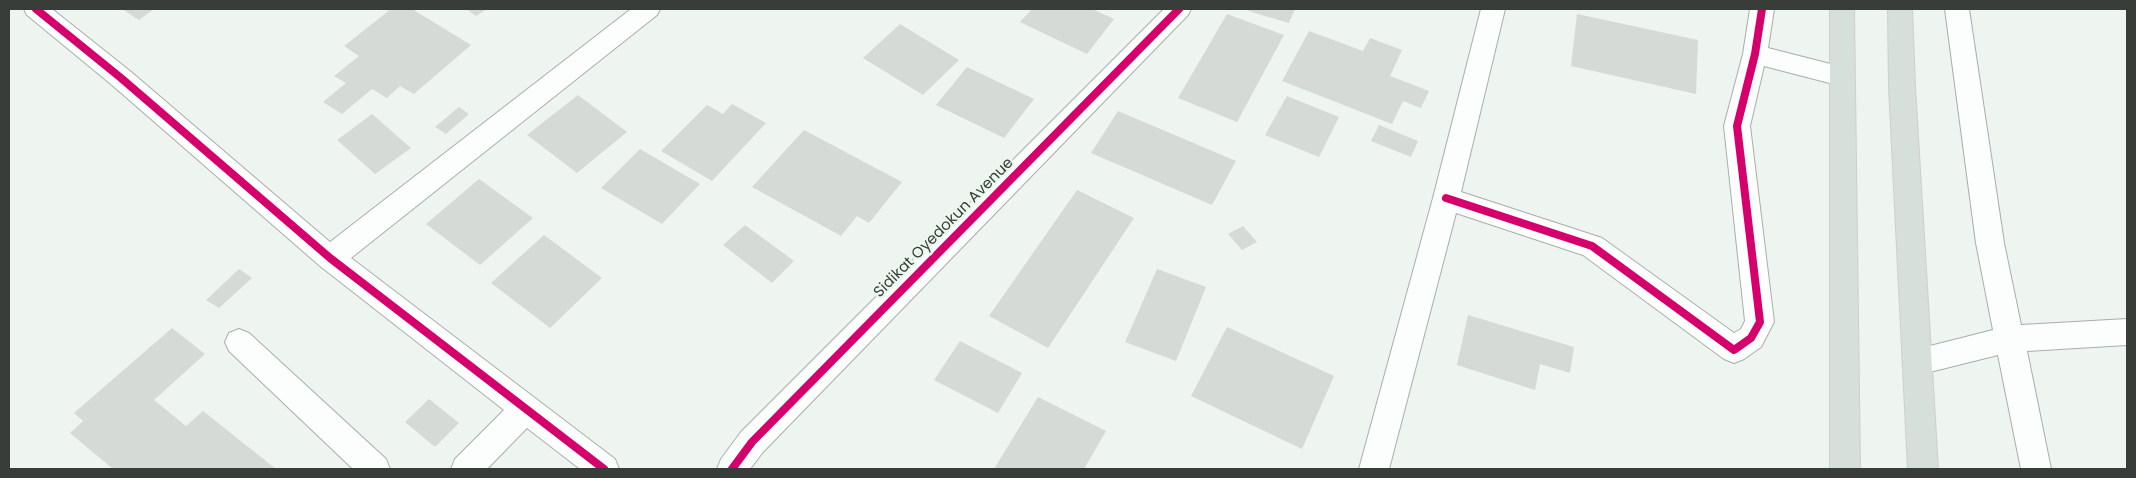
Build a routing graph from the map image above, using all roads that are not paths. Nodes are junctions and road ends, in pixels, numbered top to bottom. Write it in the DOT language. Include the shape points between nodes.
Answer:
graph roads {
  1 [pos="37,9"];
  2 [pos="648,9"];
  3 [pos="1179,9"];
  4 [pos="1493,9"];
  5 [pos="1762,9"];
  6 [pos="1842,9"];
  7 [pos="1900,9"];
  8 [pos="1957,9"];
  9 [pos="1755,54"];
  10 [pos="1841,76"];
  11 [pos="1446,198"];
  12 [pos="330,258"];
  13 [pos="2127,332"];
  14 [pos="2011,339"];
  15 [pos="239,342"];
  16 [pos="1918,362"];
  17 [pos="526,409"];
  18 [pos="375,469"];
  19 [pos="466,469"];
  20 [pos="604,469"];
  21 [pos="732,469"];
  22 [pos="1374,469"];
  23 [pos="1845,469"];
  24 [pos="1923,469"];
  25 [pos="2036,469"];
  1 -- 12 [label="street"];
  2 -- 12 [label="street"];
  3 -- 21 [label="street, Sidikat Oyedokun Avenue" via="752,442"];
  4 -- 11 [label="street"];
  5 -- 9 [label="street"];
  6 -- 10 [label="highway"];
  7 -- 16 [label="highway"];
  8 -- 14 [label="street" via="1990,243"];
  9 -- 10 [label="street"];
  9 -- 11 [label="street" via="1737,126 1760,322 1751,338 1734,350 1592,246"];
  10 -- 23 [label="highway"];
  11 -- 22 [label="street"];
  12 -- 17 [label="street"];
  13 -- 14 [label="street"];
  14 -- 16 [label="street"];
  14 -- 25 [label="street"];
  15 -- 18 [label="street"];
  16 -- 24 [label="highway"];
  17 -- 19 [label="street"];
  17 -- 20 [label="street"];
}
